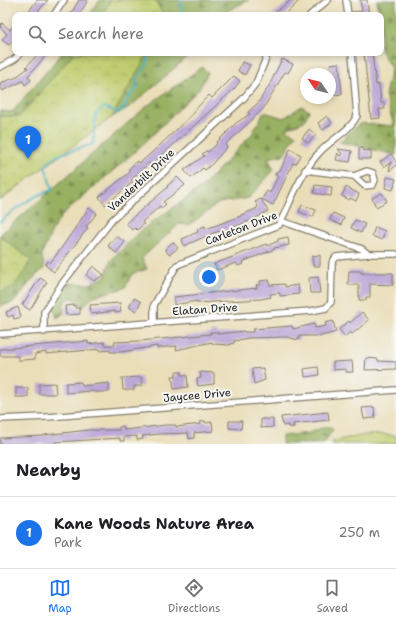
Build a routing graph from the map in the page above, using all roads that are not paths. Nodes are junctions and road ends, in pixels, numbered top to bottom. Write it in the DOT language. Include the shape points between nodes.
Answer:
graph roads {
  1 [pos="64,0"];
  2 [pos="328,0"];
  3 [pos="346,0"];
  4 [pos="56,12"];
  5 [pos="314,12"];
  6 [pos="348,12"];
  7 [pos="18,56"];
  8 [pos="267,56"];
  9 [pos="352,56"];
  10 [pos="0,67"];
  11 [pos="305,170"];
  12 [pos="354,176"];
  13 [pos="281,221"];
  14 [pos="368,254"];
  15 [pos="396,254"];
  16 [pos="154,323"];
  17 [pos="44,332"];
  18 [pos="0,334"];
  19 [pos="396,390"];
  20 [pos="0,419"];
  1 -- 4 [label="street"];
  2 -- 5 [label="street"];
  3 -- 6 [label="street"];
  7 -- 10 [label="street"];
  8 -- 17 [label="street, Vanderbilt Drive" via="256,83 243,98 112,220 61,285 44,312"];
  9 -- 11 [label="street" via="358,116 348,128 325,146"];
  11 -- 12 [label="street"];
  11 -- 13 [label="street"];
  13 -- 14 [label="street, Carleton Drive" via="362,249"];
  13 -- 16 [label="street, Carleton Drive" via="279,225 177,265 154,305"];
  14 -- 15 [label="street, Carleton Drive"];
  14 -- 16 [label="street, Elatan Drive" via="336,257 332,263 332,302 326,308"];
  16 -- 17 [label="street, Elatan Drive"];
  17 -- 18 [label="street, Elatan Drive"];
  19 -- 20 [label="street, Jaycee Drive"];
}
